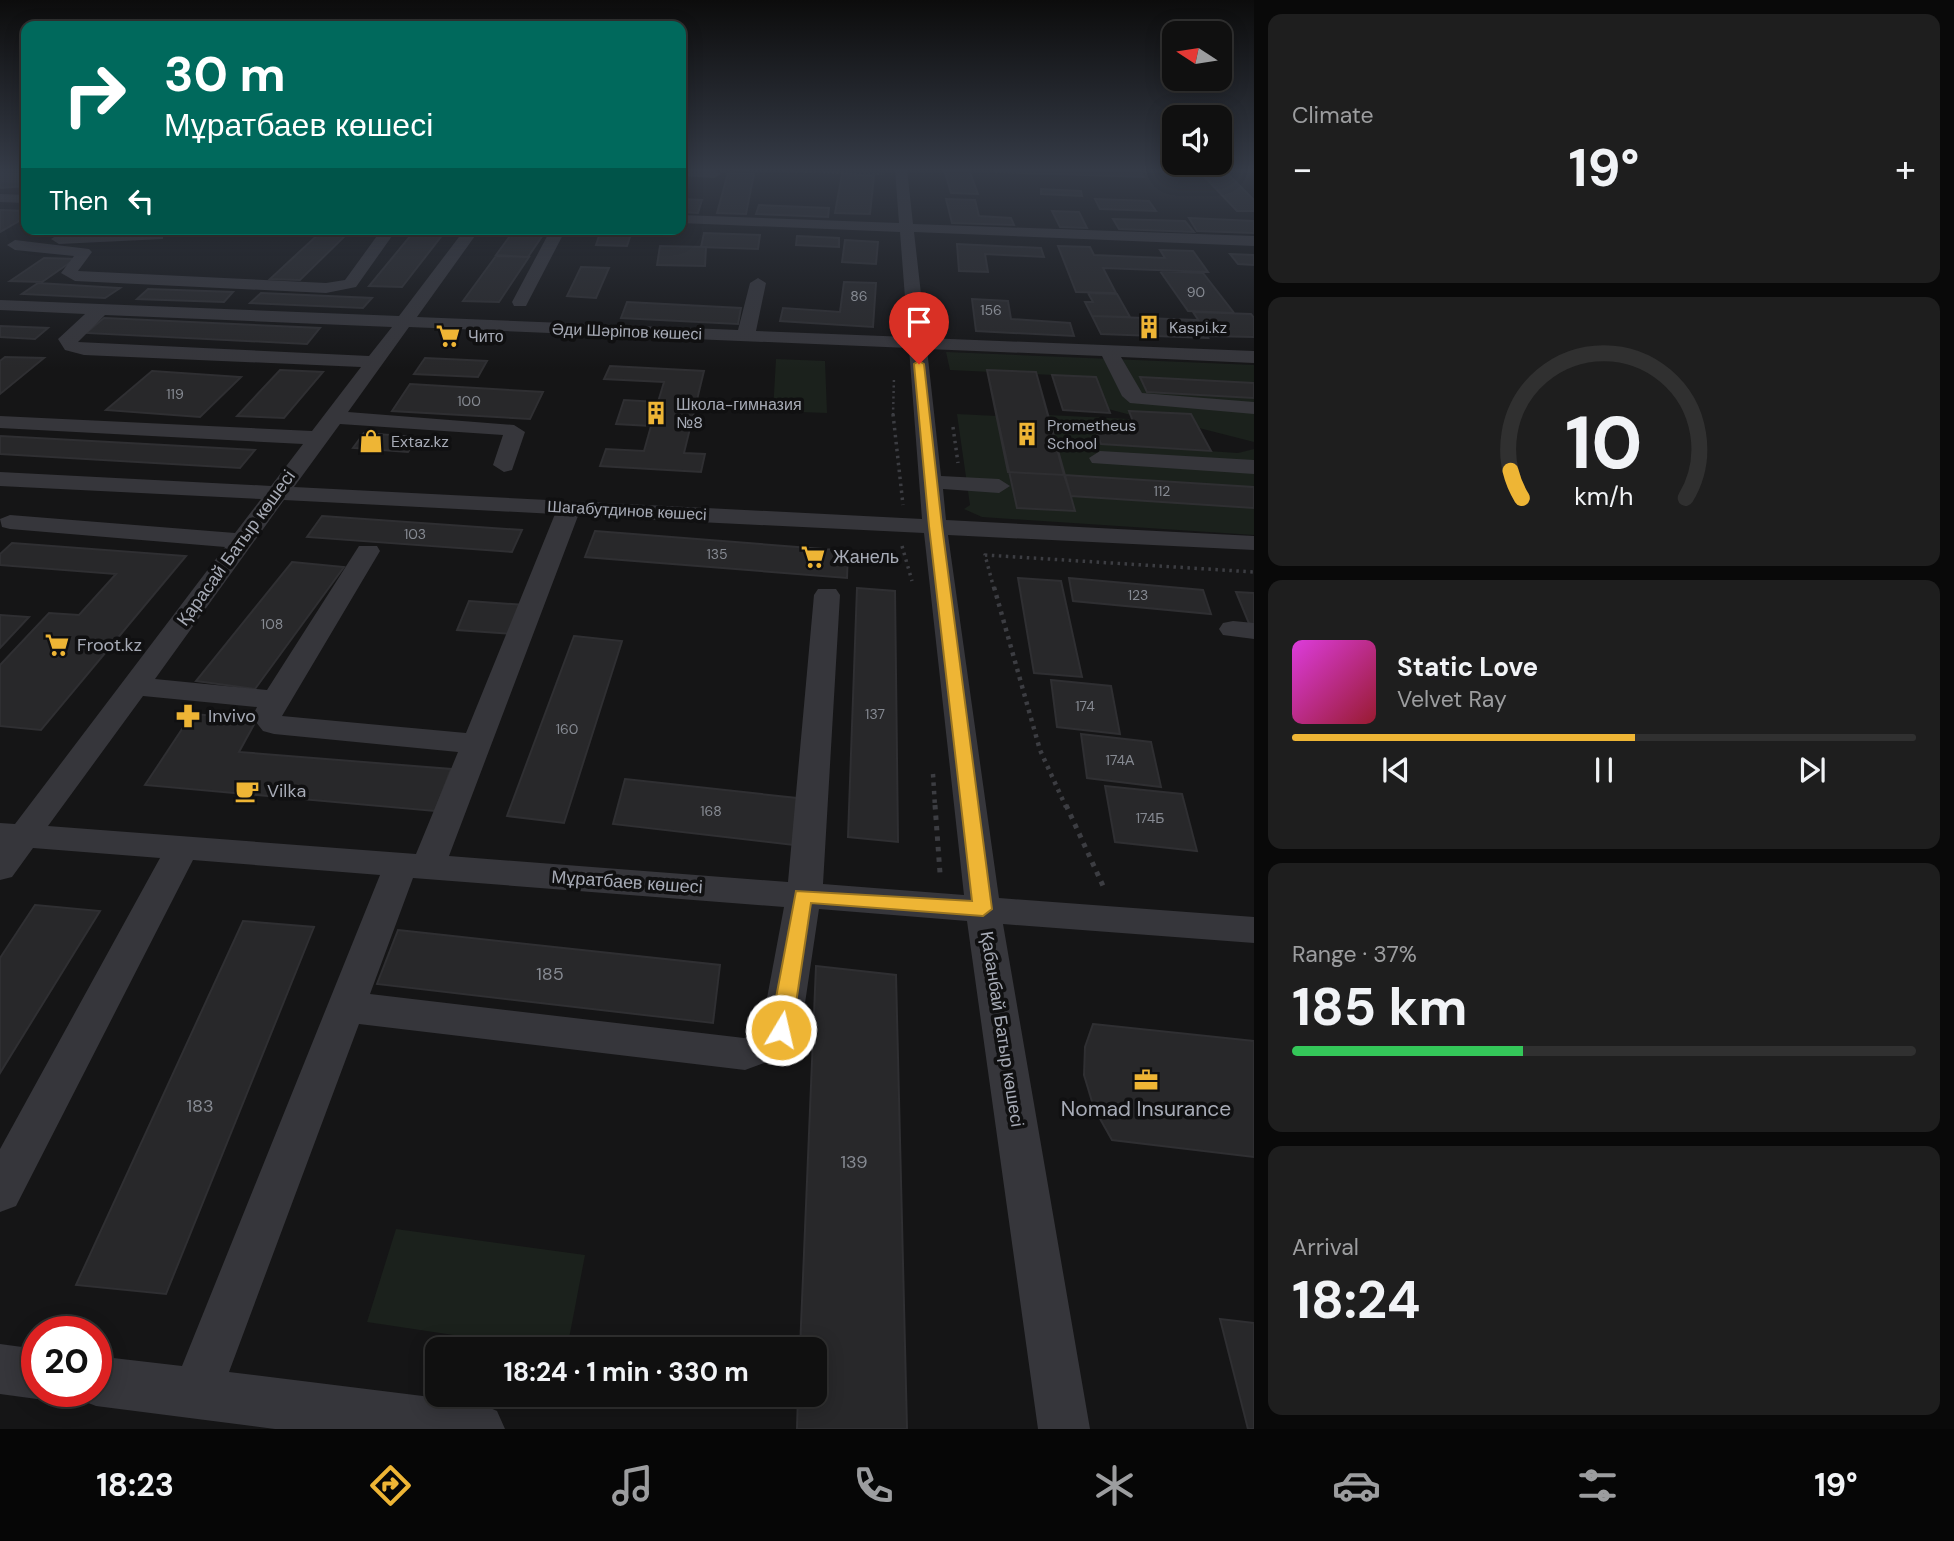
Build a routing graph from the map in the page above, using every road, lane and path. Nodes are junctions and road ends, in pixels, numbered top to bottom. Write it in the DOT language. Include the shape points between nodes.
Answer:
graph roads {
  1 [pos="30,236"];
  2 [pos="158,236"];
  3 [pos="385,236"];
  4 [pos="468,236"];
  5 [pos="555,236"];
  6 [pos="908,236"];
  7 [pos="1101,236"];
  8 [pos="1254,241"];
  9 [pos="19,242"];
  10 [pos="0,254"];
  11 [pos="758,283"];
  12 [pos="246,284"];
  13 [pos="520,302"];
  14 [pos="0,305"];
  15 [pos="100,310"];
  16 [pos="215,314"];
  17 [pos="402,322"];
  18 [pos="746,336"];
  19 [pos="916,343"];
  20 [pos="1109,351"];
  21 [pos="1254,357"];
  22 [pos="372,362"];
  23 [pos="894,368"];
  24 [pos="1254,408"];
  25 [pos="332,417"];
  26 [pos="953,420"];
  27 [pos="0,422"];
  28 [pos="316,438"];
  29 [pos="1100,458"];
  30 [pos="504,465"];
  31 [pos="1254,467"];
  32 [pos="0,479"];
  33 [pos="52,481"];
  34 [pos="931,482"];
  35 [pos="961,484"];
  36 [pos="999,486"];
  37 [pos="277,491"];
  38 [pos="903,505"];
  39 [pos="570,507"];
  40 [pos="935,526"];
  41 [pos="5,527"];
  42 [pos="240,541"];
  43 [pos="1254,543"];
  44 [pos="368,551"];
  45 [pos="1254,572"];
  46 [pos="827,595"];
  47 [pos="134,686"];
  48 [pos="275,700"];
  49 [pos="478,744"];
  50 [pos="12,835"];
  51 [pos="182,848"];
  52 [pos="415,866"];
  53 [pos="0,868"];
  54 [pos="1104,888"];
  55 [pos="803,895"];
  56 [pos="983,909"];
  57 [pos="1254,930"];
  58 [pos="347,1007"];
  59 [pos="0,1192"];
  60 [pos="0,1369"];
  61 [pos="21,1372"];
  62 [pos="112,1383"];
  63 [pos="196,1394"];
  64 [pos="480,1429"];
  65 [pos="1064,1429"];
  1 -- 9 [label="street"];
  2 -- 9 [label="street"];
  3 -- 12 [label="street" via="350,284 326,288"];
  4 -- 17 [label="street, Қарасай Батыр көшесі"];
  5 -- 13 [label="street"];
  6 -- 19 [label="street, Қабанбай Батыр көшесі"];
  7 -- 8 [label="street"];
  9 -- 10 [label="street"];
  9 -- 12 [label="street" via="84,252 69,273 75,276"];
  11 -- 18 [label="street"];
  12 -- 16 [label="street"];
  14 -- 15 [label="street, Әди Шәріпов көшесі"];
  15 -- 16 [label="street, Әди Шәріпов көшесі"];
  15 -- 22 [label="street" via="67,339 71,346"];
  16 -- 17 [label="street, Әди Шәріпов көшесі"];
  17 -- 18 [label="street, Әди Шәріпов көшесі"];
  17 -- 22 [label="street, Қарасай Батыр көшесі"];
  18 -- 19 [label="street, Әди Шәріпов көшесі"];
  19 -- 20 [label="street, Әди Шәріпов көшесі"];
  19 -- 34 [label="street, Қабанбай Батыр көшесі"];
  20 -- 21 [label="street, Әди Шәріпов көшесі"];
  20 -- 24 [label="street" via="1137,400"];
  22 -- 25 [label="street, Қарасай Батыр көшесі"];
  23 -- 38 [label="path" via="893,418"];
  25 -- 28 [label="street, Қарасай Батыр көшесі"];
  25 -- 30 [label="street" via="507,429 514,432"];
  26 -- 35 [label="path"];
  27 -- 28 [label="street"];
  28 -- 37 [label="street, Қарасай Батыр көшесі"];
  29 -- 31 [label="street"];
  32 -- 33 [label="street, Шагабутдинов көшесі"];
  33 -- 37 [label="street, Шагабутдинов көшесі"];
  33 -- 41 [label="street"];
  34 -- 35 [label="street"];
  34 -- 40 [label="street, Қабанбай Батыр көшесі"];
  35 -- 36 [label="street"];
  37 -- 39 [label="street, Шагабутдинов көшесі"];
  37 -- 42 [label="street, Қарасай Батыр көшесі"];
  39 -- 40 [label="street, Шагабутдинов көшесі"];
  39 -- 49 [label="street"];
  40 -- 43 [label="street, Шагабутдинов көшесі"];
  40 -- 56 [label="street, Қабанбай Батыр көшесі"];
  41 -- 42 [label="street"];
  42 -- 47 [label="street, Қарасай Батыр көшесі"];
  44 -- 48 [label="street"];
  45 -- 54 [label="path" via="985,555 1040,750"];
  46 -- 55 [label="street"];
  47 -- 48 [label="street"];
  47 -- 50 [label="street, Қарасай Батыр көшесі"];
  48 -- 49 [label="street" via="267,717 274,725"];
  49 -- 52 [label="street"];
  50 -- 51 [label="street, Мұратбаев көшесі"];
  50 -- 53 [label="street, Қарасай Батыр көшесі"];
  51 -- 52 [label="street, Мұратбаев көшесі"];
  51 -- 59 [label="street"];
  52 -- 55 [label="street, Мұратбаев көшесі"];
  52 -- 58 [label="street"];
  55 -- 56 [label="street, Мұратбаев көшесі"];
  55 -- 58 [label="street" via="781,1030 769,1045 745,1054"];
  56 -- 57 [label="street, Мұратбаев көшесі"];
  56 -- 65 [label="street, Қабанбай Батыр көшесі"];
  58 -- 63 [label="street"];
  60 -- 61 [label="street"];
  62 -- 63 [label="street"];
  63 -- 64 [label="street"];
}
